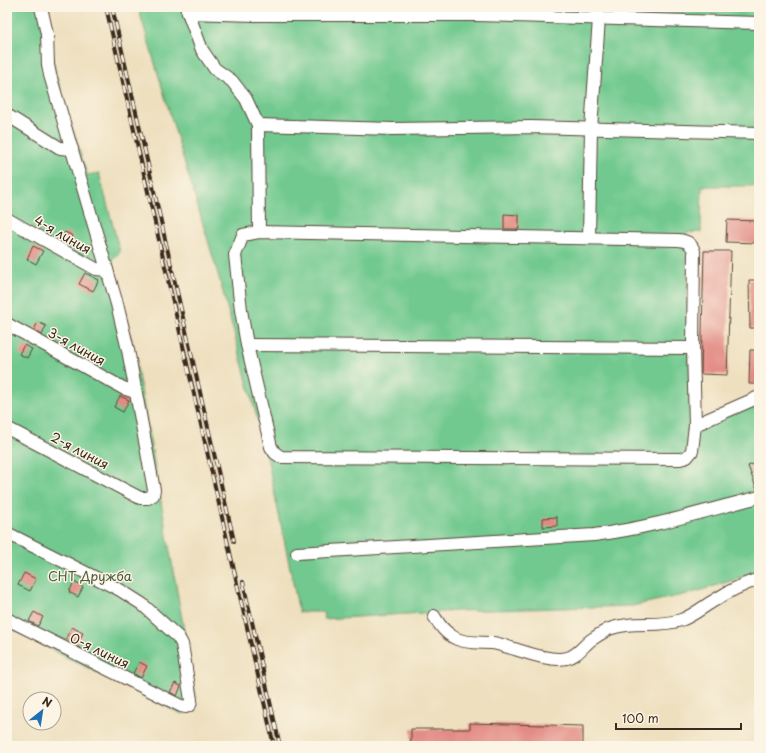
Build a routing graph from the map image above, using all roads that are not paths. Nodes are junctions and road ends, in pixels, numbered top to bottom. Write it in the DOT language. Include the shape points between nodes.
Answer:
graph roads {
  1 [pos="41,7"];
  2 [pos="187,10"];
  3 [pos="599,13"];
  4 [pos="759,23"];
  5 [pos="7,115"];
  6 [pos="258,125"];
  7 [pos="591,129"];
  8 [pos="759,132"];
  9 [pos="72,150"];
  10 [pos="7,218"];
  11 [pos="259,232"];
  12 [pos="589,238"];
  13 [pos="107,270"];
  14 [pos="7,324"];
  15 [pos="247,345"];
  16 [pos="693,348"];
  17 [pos="135,392"];
  18 [pos="759,397"];
  19 [pos="695,426"];
  20 [pos="7,428"];
  21 [pos="759,497"];
  22 [pos="7,533"];
  23 [pos="297,553"];
  24 [pos="759,579"];
  25 [pos="434,616"];
  26 [pos="7,619"];
  1 -- 9 [label="street" via="47,34 50,75"];
  2 -- 3 [label="street" via="254,15"];
  2 -- 6 [label="street" via="202,50 215,69 232,81 246,99"];
  3 -- 4 [label="street"];
  3 -- 7 [label="street"];
  5 -- 9 [label="street" via="60,148"];
  6 -- 7 [label="street" via="392,129"];
  6 -- 11 [label="street"];
  7 -- 8 [label="street"];
  7 -- 12 [label="street"];
  9 -- 13 [label="street"];
  10 -- 13 [label="street, 4-я линия" via="96,269"];
  11 -- 12 [label="street"];
  11 -- 15 [label="street" via="243,235 235,255"];
  12 -- 16 [label="street" via="678,240 692,245"];
  13 -- 17 [label="street" via="126,342"];
  14 -- 17 [label="street, 3-я линия" via="123,388"];
  15 -- 16 [label="street"];
  15 -- 19 [label="street" via="271,447 281,457 680,459 687,457 692,451"];
  16 -- 19 [label="street"];
  17 -- 20 [label="street, 2-я линия" via="154,490 153,495 148,498 140,498"];
  18 -- 19 [label="street"];
  21 -- 23 [label="street" via="601,534"];
  22 -- 26 [label="street, 0-я линия" via="120,590 142,604 182,644 190,705 181,706"];
  24 -- 25 [label="street" via="716,599 682,620 669,623 628,624 610,629 569,658 561,659 458,639 447,633"];
}
